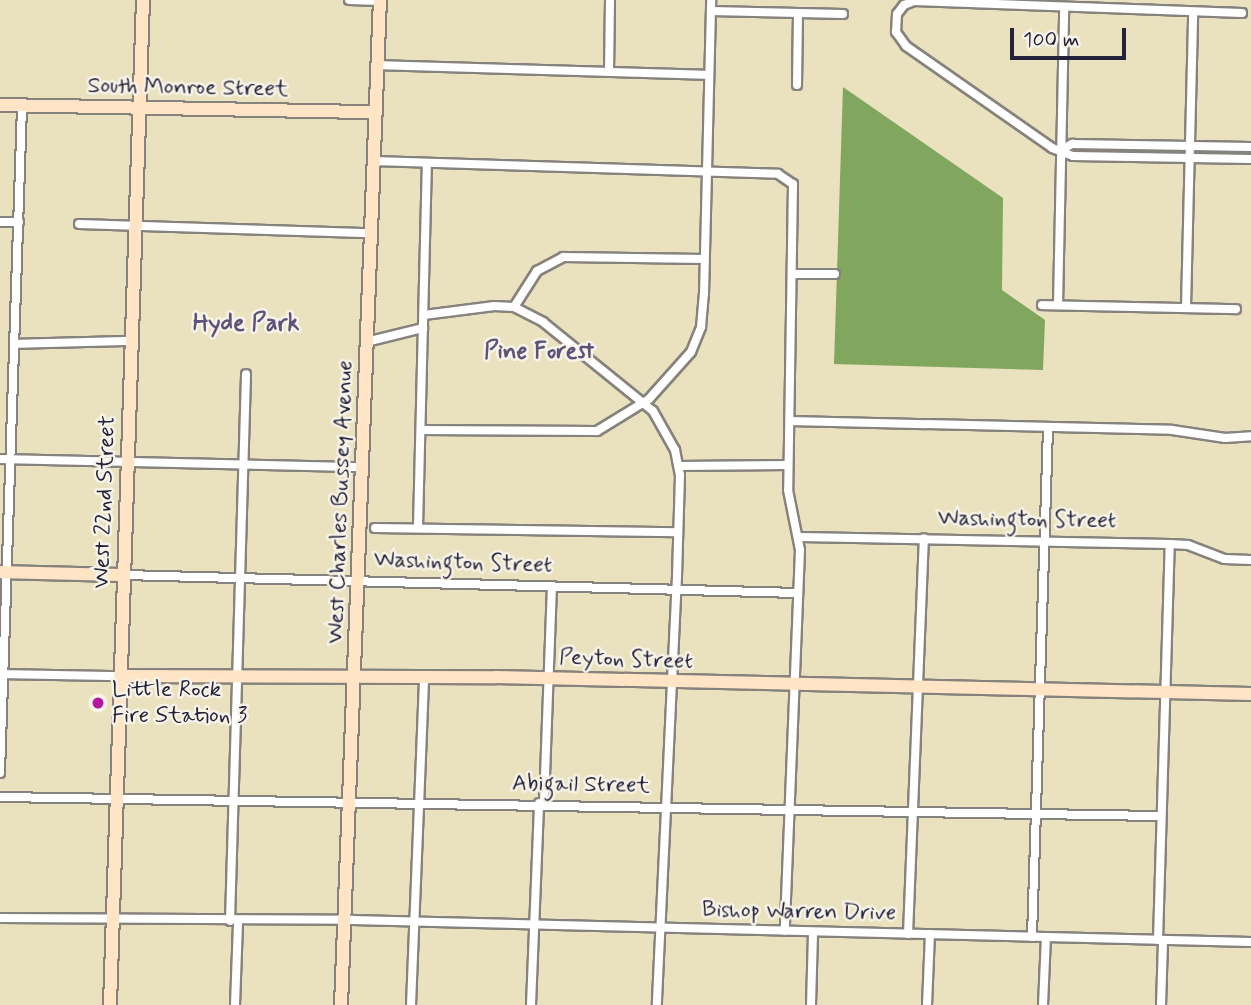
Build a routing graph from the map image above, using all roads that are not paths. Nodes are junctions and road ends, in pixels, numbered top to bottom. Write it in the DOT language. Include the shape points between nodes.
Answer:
graph roads {
  1 [pos="143,0"];
  2 [pos="349,0"];
  3 [pos="610,0"];
  4 [pos="711,0"];
  5 [pos="380,1"];
  6 [pos="1064,7"];
  7 [pos="711,11"];
  8 [pos="1193,12"];
  9 [pos="798,13"];
  10 [pos="1242,13"];
  11 [pos="843,14"];
  12 [pos="378,65"];
  13 [pos="609,72"];
  14 [pos="709,75"];
  15 [pos="797,85"];
  16 [pos="0,105"];
  17 [pos="22,106"];
  18 [pos="139,107"];
  19 [pos="376,113"];
  20 [pos="1190,146"];
  21 [pos="1251,147"];
  22 [pos="1061,150"];
  23 [pos="1190,158"];
  24 [pos="1251,159"];
  25 [pos="374,161"];
  26 [pos="427,166"];
  27 [pos="707,172"];
  28 [pos="0,222"];
  29 [pos="19,222"];
  30 [pos="79,224"];
  31 [pos="135,226"];
  32 [pos="370,233"];
  33 [pos="704,259"];
  34 [pos="792,274"];
  35 [pos="835,274"];
  36 [pos="1041,305"];
  37 [pos="1058,305"];
  38 [pos="514,307"];
  39 [pos="1186,307"];
  40 [pos="1236,309"];
  41 [pos="424,315"];
  42 [pos="423,328"];
  43 [pos="131,341"];
  44 [pos="366,342"];
  45 [pos="14,344"];
  46 [pos="247,374"];
  47 [pos="643,402"];
  48 [pos="790,421"];
  49 [pos="1048,427"];
  50 [pos="421,430"];
  51 [pos="1251,436"];
  52 [pos="0,459"];
  53 [pos="10,459"];
  54 [pos="127,463"];
  55 [pos="788,465"];
  56 [pos="244,466"];
  57 [pos="363,467"];
  58 [pos="680,467"];
  59 [pos="418,527"];
  60 [pos="374,528"];
  61 [pos="678,532"];
  62 [pos="800,537"];
  63 [pos="924,538"];
  64 [pos="1047,541"];
  65 [pos="1170,544"];
  66 [pos="1251,560"];
  67 [pos="3,572"];
  68 [pos="124,575"];
  69 [pos="241,578"];
  70 [pos="360,581"];
  71 [pos="552,586"];
  72 [pos="676,589"];
  73 [pos="798,593"];
  74 [pos="2,674"];
  75 [pos="120,676"];
  76 [pos="424,678"];
  77 [pos="238,679"];
  78 [pos="356,679"];
  79 [pos="550,679"];
  80 [pos="672,682"];
  81 [pos="795,685"];
  82 [pos="920,688"];
  83 [pos="1042,690"];
  84 [pos="1166,693"];
  85 [pos="1251,694"];
  86 [pos="0,773"];
  87 [pos="0,797"];
  88 [pos="116,798"];
  89 [pos="232,800"];
  90 [pos="350,802"];
  91 [pos="420,802"];
  92 [pos="542,803"];
  93 [pos="666,805"];
  94 [pos="791,808"];
  95 [pos="914,811"];
  96 [pos="1038,814"];
  97 [pos="1161,816"];
  98 [pos="0,918"];
  99 [pos="113,919"];
  100 [pos="345,920"];
  101 [pos="234,921"];
  102 [pos="415,921"];
  103 [pos="536,925"];
  104 [pos="659,929"];
  105 [pos="785,931"];
  106 [pos="813,932"];
  107 [pos="908,934"];
  108 [pos="930,934"];
  109 [pos="1032,937"];
  110 [pos="1046,937"];
  111 [pos="1160,940"];
  112 [pos="1251,942"];
  113 [pos="110,1005"];
  114 [pos="235,1005"];
  115 [pos="341,1005"];
  116 [pos="411,1005"];
  117 [pos="531,1005"];
  118 [pos="657,1005"];
  119 [pos="811,1005"];
  120 [pos="927,1005"];
  121 [pos="1043,1005"];
  122 [pos="1161,1005"];
  1 -- 18 [label="street, West 22nd Street"];
  2 -- 5 [label="street"];
  3 -- 13 [label="street"];
  4 -- 7 [label="street"];
  5 -- 12 [label="street, West Charles Bussey Avenue"];
  6 -- 8 [label="street"];
  6 -- 22 [label="street"];
  6 -- 22 [label="street" via="914,1 897,14 896,32 906,46 998,114"];
  7 -- 9 [label="street"];
  7 -- 14 [label="street"];
  8 -- 10 [label="street"];
  8 -- 20 [label="street"];
  9 -- 11 [label="street"];
  9 -- 15 [label="street"];
  12 -- 13 [label="street"];
  12 -- 19 [label="street, West Charles Bussey Avenue"];
  13 -- 14 [label="street"];
  14 -- 27 [label="street"];
  16 -- 17 [label="street, South Monroe Street"];
  17 -- 18 [label="street, South Monroe Street"];
  17 -- 29 [label="street"];
  18 -- 19 [label="street, South Monroe Street"];
  18 -- 31 [label="street, West 22nd Street"];
  19 -- 25 [label="street, West Charles Bussey Avenue"];
  20 -- 21 [label="street"];
  20 -- 22 [label="street" via="1072,144"];
  20 -- 23 [label="street"];
  22 -- 23 [label="street" via="1073,156"];
  22 -- 37 [label="street"];
  23 -- 24 [label="street"];
  23 -- 39 [label="street"];
  25 -- 26 [label="street"];
  25 -- 32 [label="street, West Charles Bussey Avenue"];
  26 -- 27 [label="street"];
  26 -- 41 [label="street"];
  27 -- 33 [label="street"];
  27 -- 34 [label="street" via="788,177 794,189"];
  28 -- 29 [label="street"];
  29 -- 45 [label="street"];
  30 -- 31 [label="street"];
  31 -- 32 [label="street"];
  31 -- 43 [label="street, West 22nd Street"];
  32 -- 44 [label="street, West Charles Bussey Avenue"];
  33 -- 38 [label="street" via="563,257 537,271"];
  33 -- 47 [label="street" via="702,322 696,342 685,361"];
  34 -- 35 [label="street"];
  34 -- 48 [label="street"];
  36 -- 37 [label="street"];
  37 -- 39 [label="street"];
  38 -- 41 [label="street" via="472,306"];
  38 -- 47 [label="street" via="561,333"];
  39 -- 40 [label="street"];
  41 -- 42 [label="street"];
  42 -- 44 [label="street"];
  42 -- 50 [label="street"];
  43 -- 45 [label="street"];
  43 -- 54 [label="street, West 22nd Street"];
  44 -- 57 [label="street, West Charles Bussey Avenue"];
  45 -- 53 [label="street"];
  46 -- 56 [label="street"];
  47 -- 50 [label="street" via="590,433"];
  47 -- 58 [label="street" via="667,431"];
  48 -- 49 [label="street"];
  48 -- 55 [label="street"];
  49 -- 51 [label="street"];
  49 -- 64 [label="street"];
  50 -- 59 [label="street"];
  52 -- 53 [label="street"];
  53 -- 54 [label="street"];
  53 -- 67 [label="street"];
  54 -- 56 [label="street"];
  54 -- 68 [label="street, West 22nd Street"];
  55 -- 58 [label="street"];
  55 -- 62 [label="street" via="788,490"];
  56 -- 57 [label="street"];
  56 -- 69 [label="street"];
  57 -- 70 [label="street, West Charles Bussey Avenue"];
  58 -- 61 [label="street"];
  59 -- 60 [label="street"];
  59 -- 61 [label="street"];
  61 -- 72 [label="street"];
  62 -- 63 [label="street, Washington Street"];
  62 -- 73 [label="street"];
  63 -- 64 [label="street, Washington Street"];
  63 -- 82 [label="street"];
  64 -- 65 [label="street, Washington Street"];
  64 -- 83 [label="street"];
  65 -- 66 [label="street, Washington Street" via="1188,545 1224,559"];
  65 -- 84 [label="street"];
  67 -- 68 [label="street, Washington Street"];
  67 -- 74 [label="street"];
  68 -- 69 [label="street, Washington Street"];
  68 -- 75 [label="street, West 22nd Street"];
  69 -- 70 [label="street, Washington Street"];
  69 -- 77 [label="street"];
  70 -- 71 [label="street, Washington Street"];
  70 -- 78 [label="street, West Charles Bussey Avenue"];
  71 -- 72 [label="street, Washington Street"];
  71 -- 79 [label="street"];
  72 -- 73 [label="street, Washington Street"];
  72 -- 80 [label="street"];
  73 -- 81 [label="street"];
  74 -- 75 [label="street, Peyton Street"];
  74 -- 86 [label="street"];
  75 -- 77 [label="street, Peyton Street"];
  75 -- 88 [label="street, West 22nd Street"];
  76 -- 78 [label="street, Peyton Street"];
  76 -- 79 [label="street, Peyton Street"];
  76 -- 91 [label="street"];
  77 -- 78 [label="street, Peyton Street"];
  77 -- 89 [label="street"];
  78 -- 90 [label="street, West Charles Bussey Avenue"];
  79 -- 80 [label="street, Peyton Street"];
  79 -- 92 [label="street"];
  80 -- 81 [label="street, Peyton Street"];
  80 -- 93 [label="street"];
  81 -- 82 [label="street, Peyton Street"];
  81 -- 94 [label="street"];
  82 -- 83 [label="street, Peyton Street"];
  82 -- 95 [label="street"];
  83 -- 84 [label="street, Peyton Street"];
  83 -- 96 [label="street"];
  84 -- 85 [label="street, Peyton Street"];
  84 -- 97 [label="street"];
  87 -- 88 [label="street, Abigail Street"];
  88 -- 89 [label="street, Abigail Street"];
  88 -- 99 [label="street, West 22nd Street"];
  89 -- 90 [label="street, Abigail Street"];
  89 -- 101 [label="street"];
  90 -- 91 [label="street, Abigail Street"];
  90 -- 100 [label="street, West Charles Bussey Avenue"];
  91 -- 92 [label="street, Abigail Street"];
  91 -- 102 [label="street"];
  92 -- 93 [label="street, Abigail Street"];
  92 -- 103 [label="street"];
  93 -- 94 [label="street, Abigail Street"];
  93 -- 104 [label="street"];
  94 -- 95 [label="street, Abigail Street"];
  94 -- 105 [label="street"];
  95 -- 96 [label="street, Abigail Street"];
  95 -- 107 [label="street"];
  96 -- 97 [label="street, Abigail Street"];
  96 -- 109 [label="street"];
  97 -- 111 [label="street"];
  98 -- 99 [label="street, Bishop Warren Drive"];
  99 -- 101 [label="street, Bishop Warren Drive"];
  99 -- 113 [label="street, West 22nd Street"];
  100 -- 101 [label="street, Bishop Warren Drive"];
  100 -- 102 [label="street, Bishop Warren Drive"];
  100 -- 115 [label="street, West Charles Bussey Avenue"];
  101 -- 114 [label="street"];
  102 -- 103 [label="street, Bishop Warren Drive"];
  102 -- 116 [label="street"];
  103 -- 104 [label="street, Bishop Warren Drive"];
  103 -- 117 [label="street"];
  104 -- 105 [label="street, Bishop Warren Drive"];
  104 -- 118 [label="street"];
  105 -- 106 [label="street, Bishop Warren Drive"];
  106 -- 107 [label="street, Bishop Warren Drive"];
  106 -- 119 [label="street"];
  107 -- 108 [label="street, Bishop Warren Drive"];
  108 -- 109 [label="street, Bishop Warren Drive"];
  108 -- 120 [label="street"];
  109 -- 110 [label="street, Bishop Warren Drive"];
  110 -- 111 [label="street, Bishop Warren Drive"];
  110 -- 121 [label="street"];
  111 -- 112 [label="street, Bishop Warren Drive"];
  111 -- 122 [label="street"];
}
